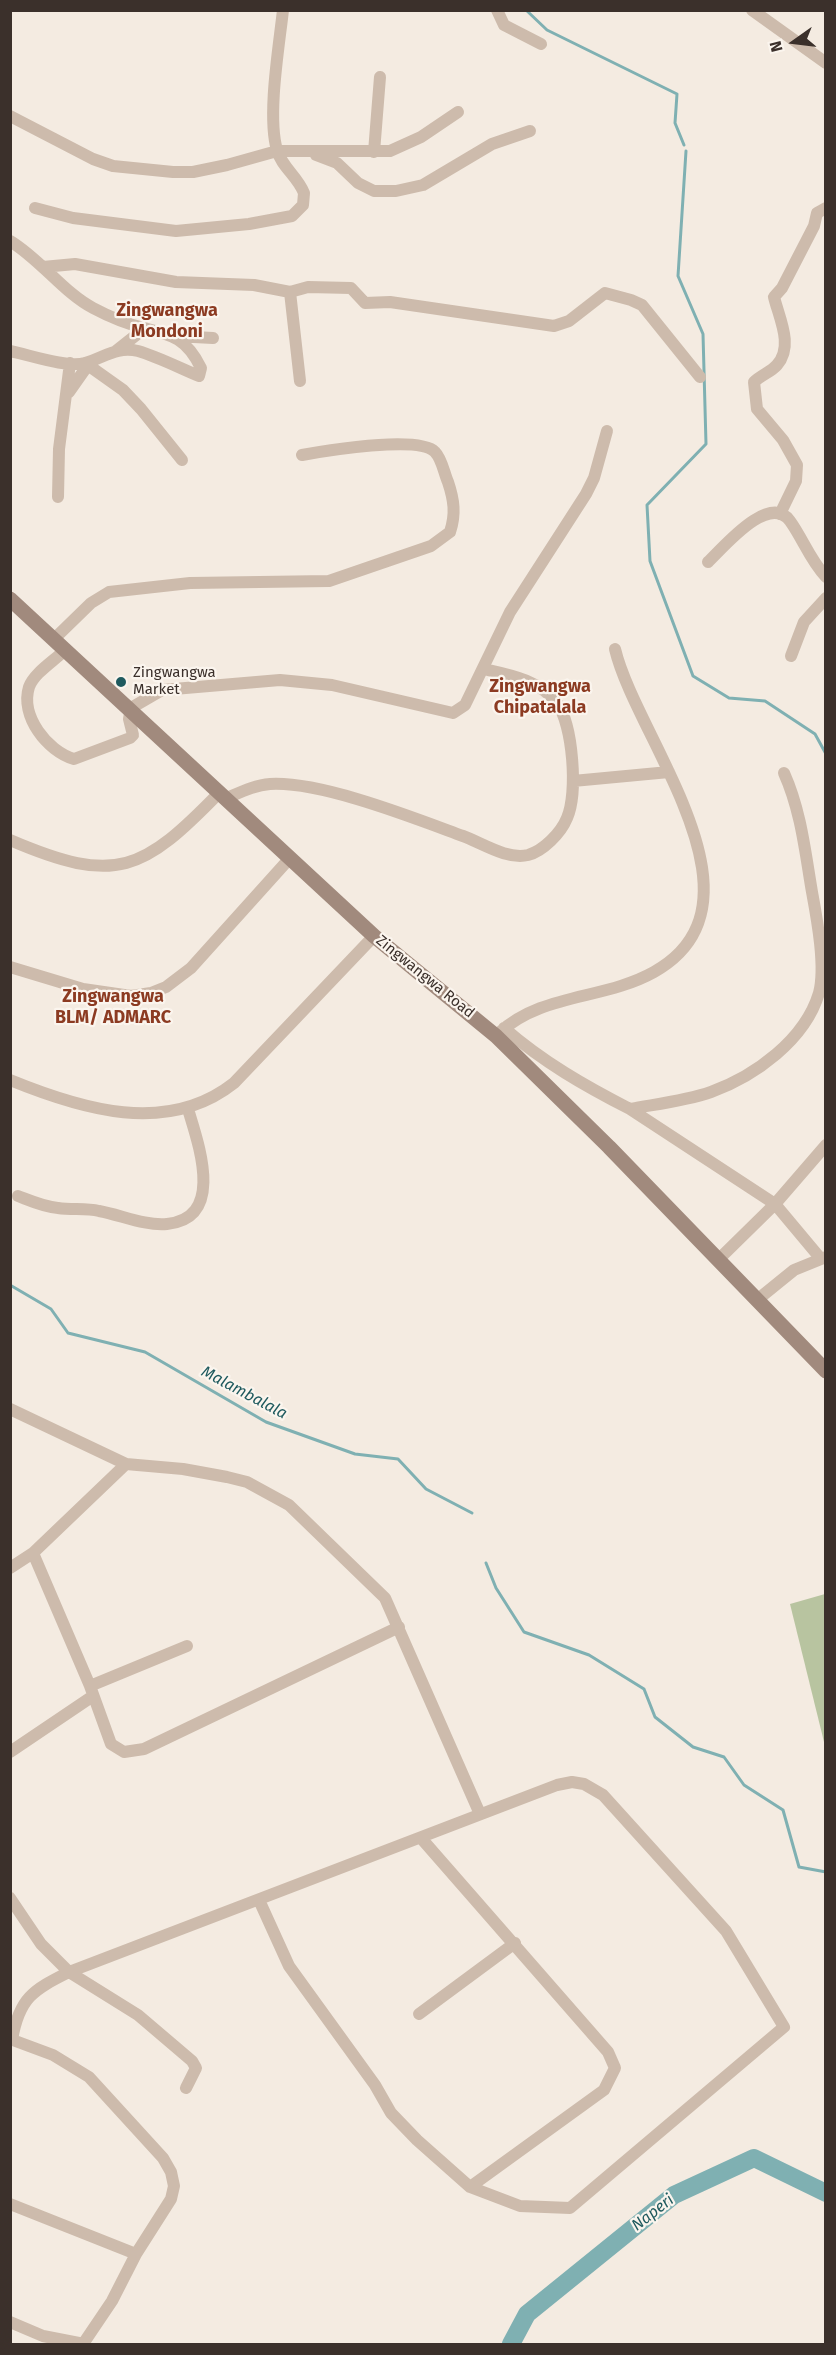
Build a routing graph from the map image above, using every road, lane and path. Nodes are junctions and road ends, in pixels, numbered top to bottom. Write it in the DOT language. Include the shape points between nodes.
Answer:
graph roads {
  1 [pos="283,10"];
  2 [pos="497,10"];
  3 [pos="752,10"];
  4 [pos="541,44"];
  5 [pos="825,63"];
  6 [pos="380,77"];
  7 [pos="458,112"];
  8 [pos="10,116"];
  9 [pos="530,131"];
  10 [pos="277,151"];
  11 [pos="374,152"];
  12 [pos="309,153"];
  13 [pos="35,208"];
  14 [pos="825,208"];
  15 [pos="10,241"];
  16 [pos="43,267"];
  17 [pos="290,292"];
  18 [pos="145,328"];
  19 [pos="175,336"];
  20 [pos="213,338"];
  21 [pos="10,351"];
  22 [pos="116,351"];
  23 [pos="70,363"];
  24 [pos="86,364"];
  25 [pos="700,377"];
  26 [pos="300,381"];
  27 [pos="68,393"];
  28 [pos="607,431"];
  29 [pos="302,455"];
  30 [pos="182,460"];
  31 [pos="58,497"];
  32 [pos="780,514"];
  33 [pos="708,562"];
  34 [pos="825,577"];
  35 [pos="825,598"];
  36 [pos="10,599"];
  37 [pos="53,639"];
  38 [pos="615,649"];
  39 [pos="64,651"];
  40 [pos="791,656"];
  41 [pos="484,669"];
  42 [pos="131,708"];
  43 [pos="669,772"];
  44 [pos="784,773"];
  45 [pos="573,781"];
  46 [pos="224,795"];
  47 [pos="10,840"];
  48 [pos="290,858"];
  49 [pos="374,936"];
  50 [pos="10,967"];
  51 [pos="500,1032"];
  52 [pos="10,1080"];
  53 [pos="188,1108"];
  54 [pos="630,1109"];
  55 [pos="825,1145"];
  56 [pos="18,1196"];
  57 [pos="775,1204"];
  58 [pos="823,1258"];
  59 [pos="719,1259"];
  60 [pos="757,1300"];
  61 [pos="825,1371"];
  62 [pos="10,1409"];
  63 [pos="126,1464"];
  64 [pos="33,1554"];
  65 [pos="10,1568"];
  66 [pos="399,1627"];
  67 [pos="187,1646"];
  68 [pos="91,1691"];
  69 [pos="10,1752"];
  70 [pos="480,1814"];
  71 [pos="421,1838"];
  72 [pos="10,1898"];
  73 [pos="259,1900"];
  74 [pos="515,1943"];
  75 [pos="69,1972"];
  76 [pos="420,2014"];
  77 [pos="11,2039"];
  78 [pos="186,2088"];
  79 [pos="470,2187"];
  80 [pos="10,2204"];
  81 [pos="136,2254"];
  82 [pos="10,2322"];
  83 [pos="83,2344"];
  1 -- 10 [label="street" via="274,99"];
  2 -- 4 [label="street" via="504,25"];
  3 -- 5 [label="street"];
  6 -- 11 [label="street"];
  7 -- 11 [label="street" via="407,144"];
  8 -- 10 [label="street" via="74,152 113,166 193,172"];
  9 -- 12 [label="street" via="492,144 423,185 396,191 374,191 358,183 337,163"];
  10 -- 12 [label="street"];
  10 -- 13 [label="street" via="304,193 303,205 291,216 176,231 73,218"];
  11 -- 12 [label="street"];
  14 -- 32 [label="street" via="817,213 814,226 774,297 784,329 783,357 776,367 754,382 757,410 783,440 797,465 796,480"];
  15 -- 16 [label="street"];
  16 -- 17 [label="street" via="75,264 176,282 254,285"];
  16 -- 18 [label="street" via="90,307"];
  17 -- 25 [label="street" via="308,287 351,288 365,303 390,302 554,326 569,321 609,293 642,305"];
  17 -- 26 [label="street"];
  18 -- 19 [label="street"];
  18 -- 22 [label="street"];
  19 -- 20 [label="street"];
  19 -- 22 [label="street" via="198,360 199,376 138,351"];
  21 -- 23 [label="street"];
  22 -- 24 [label="street"];
  23 -- 24 [label="street"];
  23 -- 27 [label="street"];
  24 -- 27 [label="street"];
  24 -- 30 [label="street" via="129,396"];
  27 -- 31 [label="street" via="59,449"];
  28 -- 41 [label="street" via="594,478 510,612"];
  29 -- 37 [label="street" via="365,445 430,449 440,462 452,496 454,516 450,532 431,546 329,581 178,584 109,592 91,603"];
  32 -- 33 [label="street" via="765,513 754,520"];
  32 -- 34 [label="street" via="791,523"];
  35 -- 40 [label="street" via="804,622"];
  36 -- 37 [label="street, Zingwangwa Road"];
  37 -- 39 [label="street, Zingwangwa Road"];
  38 -- 43 [label="street" via="621,674"];
  39 -- 42 [label="street, Zingwangwa Road"];
  39 -- 42 [label="street" via="29,688 30,717 54,747 74,759 130,738"];
  41 -- 42 [label="street" via="465,705 453,713 332,685 280,680 162,690"];
  41 -- 45 [label="street" via="528,681 555,701 567,729"];
  42 -- 46 [label="street, Zingwangwa Road"];
  43 -- 45 [label="street"];
  43 -- 51 [label="street" via="691,826 705,882 701,913 687,944 671,962 652,974 532,1010"];
  44 -- 54 [label="street" via="801,818 816,919 819,992 808,1018 793,1038 740,1079 694,1096"];
  45 -- 46 [label="street" via="571,805 562,826 547,844 521,855 314,789 272,784"];
  46 -- 47 [label="street" via="163,847 129,863 87,866 65,862"];
  46 -- 48 [label="street, Zingwangwa Road"];
  48 -- 49 [label="street, Zingwangwa Road"];
  48 -- 50 [label="street" via="191,968 159,990 131,996 113,994"];
  49 -- 51 [label="street, Zingwangwa Road"];
  49 -- 53 [label="street" via="234,1083 211,1099"];
  51 -- 54 [label="street" via="573,1079"];
  51 -- 59 [label="street, Zingwangwa Road"];
  52 -- 53 [label="street" via="59,1099 111,1112 146,1114"];
  53 -- 56 [label="street" via="201,1151 203,1194 199,1206 184,1219 149,1223 91,1210 57,1208"];
  54 -- 57 [label="street"];
  55 -- 57 [label="street"];
  57 -- 58 [label="street"];
  57 -- 59 [label="street"];
  58 -- 60 [label="street" via="794,1270"];
  59 -- 60 [label="street, Zingwangwa Road"];
  60 -- 61 [label="street, Zingwangwa Road"];
  62 -- 63 [label="street"];
  63 -- 64 [label="street"];
  63 -- 66 [label="street" via="227,1477 270,1493 289,1505 358,1569 385,1598"];
  64 -- 65 [label="street"];
  64 -- 68 [label="street"];
  66 -- 68 [label="street" via="133,1752 117,1750 111,1744"];
  66 -- 70 [label="street"];
  67 -- 68 [label="street"];
  68 -- 69 [label="street"];
  70 -- 71 [label="street"];
  70 -- 79 [label="street" via="557,1785 572,1782 592,1786 726,1931 784,2027 570,2208 520,2206"];
  71 -- 73 [label="street"];
  71 -- 74 [label="street"];
  72 -- 75 [label="street" via="41,1944"];
  73 -- 75 [label="street"];
  73 -- 79 [label="street" via="289,1966 391,2113"];
  74 -- 76 [label="street"];
  74 -- 79 [label="street" via="608,2052 615,2068 604,2090"];
  75 -- 77 [label="street" via="26,1998"];
  75 -- 78 [label="street" via="138,2015 192,2061 196,2068"];
  77 -- 81 [label="street" via="53,2055 89,2077 163,2158 174,2186 171,2199"];
  80 -- 81 [label="street"];
  81 -- 83 [label="street" via="112,2301"];
  82 -- 83 [label="street" via="43,2336"];
}
